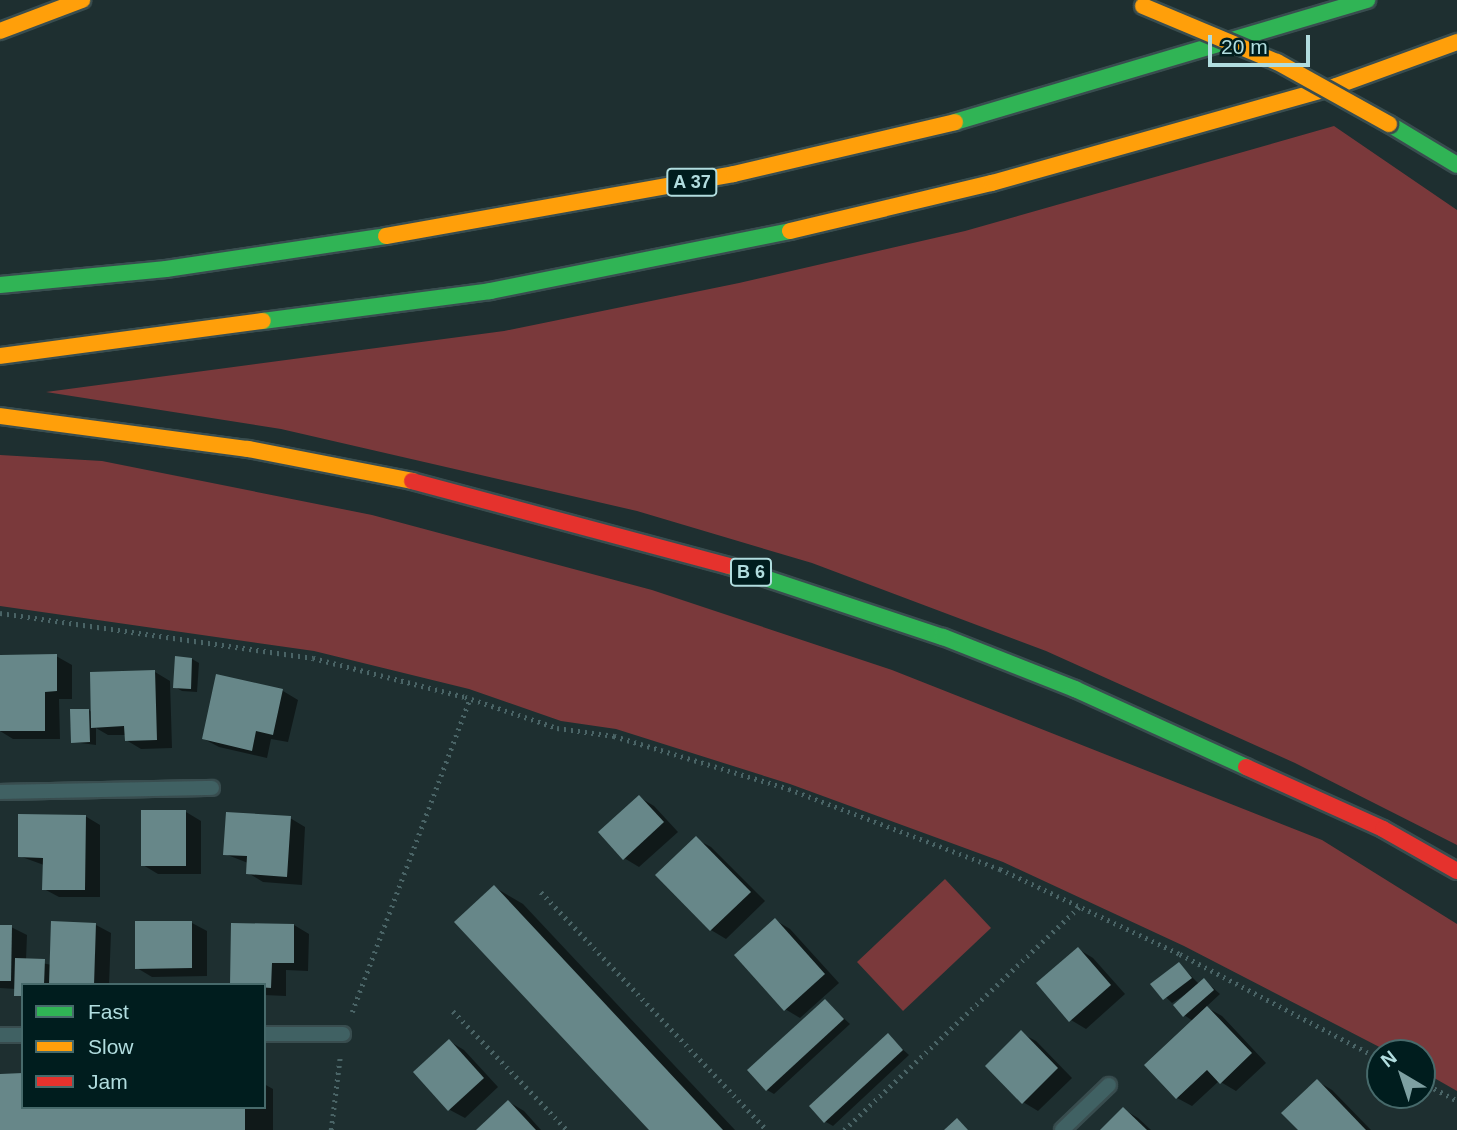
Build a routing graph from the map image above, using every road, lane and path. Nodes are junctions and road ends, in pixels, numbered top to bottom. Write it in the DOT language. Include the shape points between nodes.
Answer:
graph roads {
  1 [pos="82,0"];
  2 [pos="1367,0"];
  3 [pos="1136,3"];
  4 [pos="0,31"];
  5 [pos="1457,42"];
  6 [pos="1457,165"];
  7 [pos="0,285"];
  8 [pos="0,356"];
  9 [pos="0,416"];
  10 [pos="0,614"];
  11 [pos="470,698"];
  12 [pos="212,789"];
  13 [pos="0,792"];
  14 [pos="1457,871"];
  15 [pos="541,892"];
  16 [pos="1079,907"];
  17 [pos="453,1012"];
  18 [pos="266,1034"];
  19 [pos="343,1034"];
  20 [pos="0,1035"];
  21 [pos="21,1035"];
  22 [pos="1366,1052"];
  23 [pos="1109,1085"];
  24 [pos="1436,1090"];
  25 [pos="1457,1101"];
  26 [pos="332,1129"];
  27 [pos="567,1130"];
  28 [pos="767,1130"];
  29 [pos="845,1130"];
  30 [pos="1062,1130"];
  1 -- 4 [label="highway"];
  2 -- 7 [label="highway, A 37" via="971,118 734,174 475,223 166,269"];
  3 -- 6 [label="highway, bridge" via="1277,62"];
  5 -- 8 [label="highway" via="1323,90 992,183 749,241 490,291 185,335"];
  9 -- 14 [label="highway, B 6" via="248,449 391,476 676,548 943,637 1075,689 1383,829"];
  10 -- 11 [label="path" via="313,658"];
  11 -- 16 [label="path" via="557,728 614,736 789,789 911,833"];
  11 -- 19 [label="path"];
  12 -- 13 [label="lane"];
  15 -- 28 [label="path"];
  16 -- 22 [label="path"];
  16 -- 29 [label="path"];
  17 -- 27 [label="path"];
  18 -- 19 [label="lane"];
  19 -- 26 [label="path"];
  20 -- 21 [label="lane"];
  23 -- 30 [label="lane"];
  24 -- 25 [label="path"];
}
